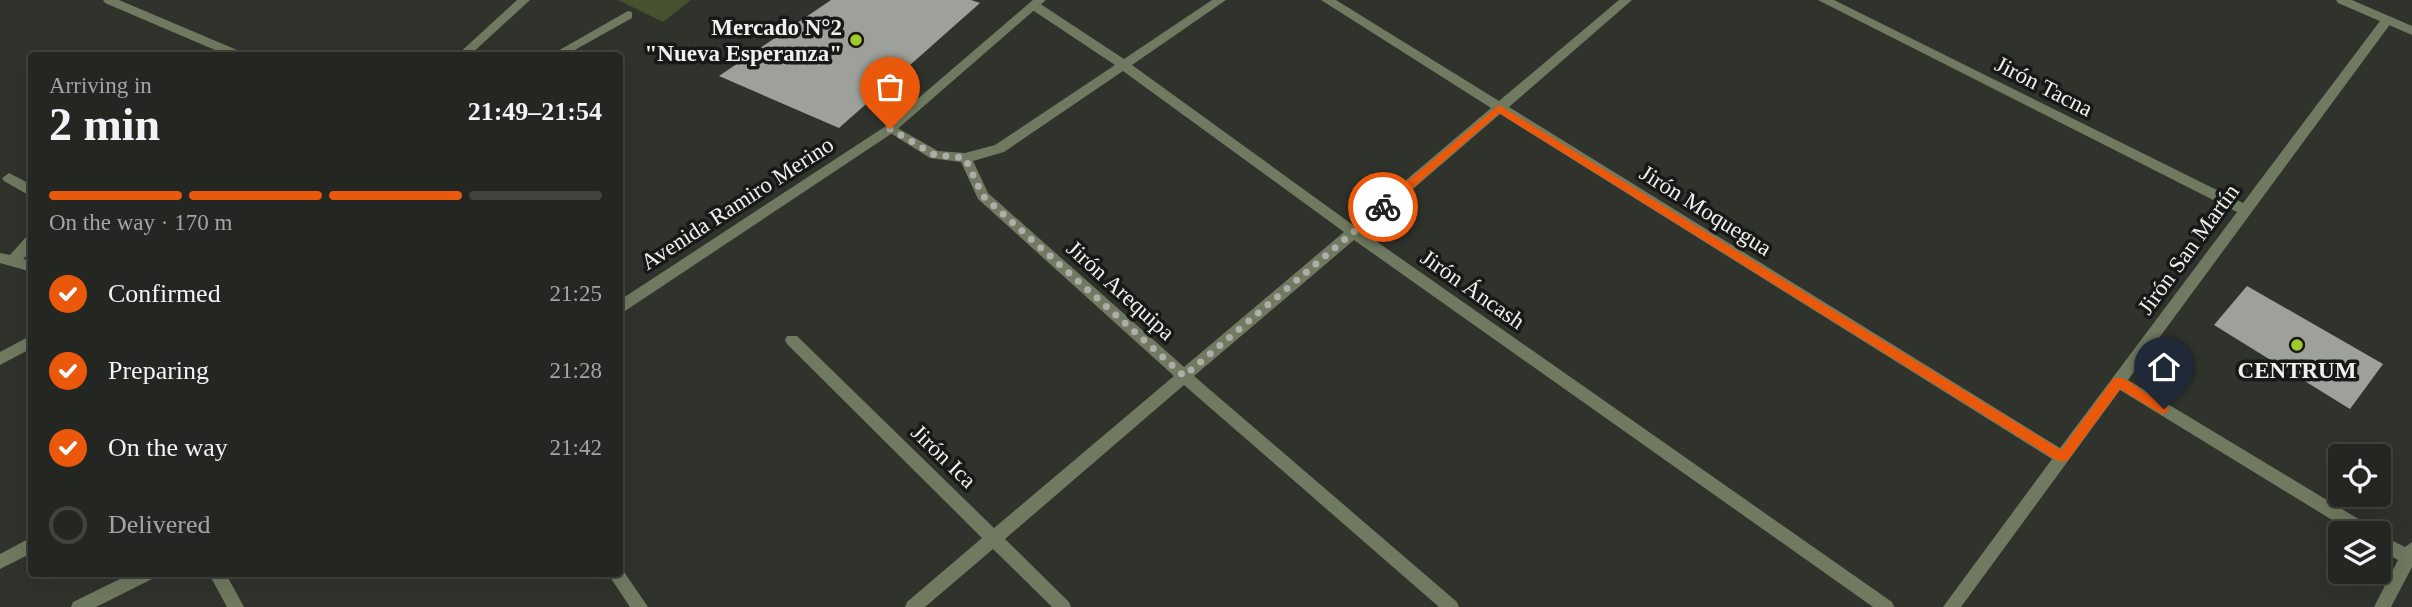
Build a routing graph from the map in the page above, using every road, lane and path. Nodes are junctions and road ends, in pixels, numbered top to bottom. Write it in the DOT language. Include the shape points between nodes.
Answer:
graph roads {
  1 [pos="109,0"];
  2 [pos="524,0"];
  3 [pos="1220,0"];
  4 [pos="1327,0"];
  5 [pos="1626,0"];
  6 [pos="1824,0"];
  7 [pos="2342,0"];
  8 [pos="1037,3"];
  9 [pos="628,15"];
  10 [pos="2387,20"];
  11 [pos="2412,31"];
  12 [pos="231,52"];
  13 [pos="466,52"];
  14 [pos="562,52"];
  15 [pos="1125,66"];
  16 [pos="1499,108"];
  17 [pos="890,129"];
  18 [pos="965,158"];
  19 [pos="9,178"];
  20 [pos="28,190"];
  21 [pos="2245,210"];
  22 [pos="1353,232"];
  23 [pos="28,243"];
  24 [pos="6,260"];
  25 [pos="28,266"];
  26 [pos="623,305"];
  27 [pos="792,340"];
  28 [pos="28,343"];
  29 [pos="0,359"];
  30 [pos="1184,376"];
  31 [pos="2119,382"];
  32 [pos="2062,457"];
  33 [pos="2348,521"];
  34 [pos="995,537"];
  35 [pos="28,546"];
  36 [pos="2391,546"];
  37 [pos="2411,556"];
  38 [pos="0,562"];
  39 [pos="140,577"];
  40 [pos="219,577"];
  41 [pos="618,577"];
  42 [pos="79,607"];
  43 [pos="236,607"];
  44 [pos="640,607"];
  45 [pos="913,607"];
  46 [pos="1063,607"];
  47 [pos="1451,607"];
  48 [pos="1886,607"];
  49 [pos="1951,607"];
  50 [pos="2382,607"];
  1 -- 12 [label="street"];
  2 -- 13 [label="street"];
  3 -- 15 [label="street"];
  4 -- 16 [label="street, Jirón Moquegua"];
  5 -- 16 [label="street"];
  6 -- 21 [label="street, Jirón Tacna"];
  7 -- 10 [label="street"];
  8 -- 15 [label="street, Jirón Áncash"];
  8 -- 17 [label="street, Avenida Ramiro Merino"];
  9 -- 14 [label="street"];
  10 -- 11 [label="street"];
  10 -- 21 [label="street, Jirón San Martín"];
  15 -- 18 [label="street" via="999,149"];
  15 -- 22 [label="street, Jirón Áncash"];
  16 -- 22 [label="street"];
  16 -- 32 [label="street, Jirón Moquegua"];
  17 -- 18 [label="street" via="935,155"];
  17 -- 26 [label="street, Avenida Ramiro Merino"];
  18 -- 30 [label="street, Jirón Arequipa" via="983,196"];
  19 -- 20 [label="street"];
  21 -- 31 [label="street, Jirón San Martín"];
  22 -- 30 [label="street"];
  22 -- 48 [label="street, Jirón Áncash"];
  23 -- 24 [label="street"];
  24 -- 25 [label="street"];
  27 -- 34 [label="street, Jirón Ica"];
  28 -- 29 [label="street"];
  30 -- 34 [label="street"];
  30 -- 47 [label="street, Jirón Arequipa"];
  31 -- 32 [label="street, Jirón San Martín"];
  31 -- 33 [label="street"];
  32 -- 49 [label="street, Jirón San Martín"];
  34 -- 45 [label="street"];
  34 -- 46 [label="street, Jirón Ica"];
  35 -- 38 [label="street"];
  36 -- 37 [label="street"];
  37 -- 50 [label="street"];
  39 -- 42 [label="street"];
  40 -- 43 [label="street"];
  41 -- 44 [label="street"];
}
